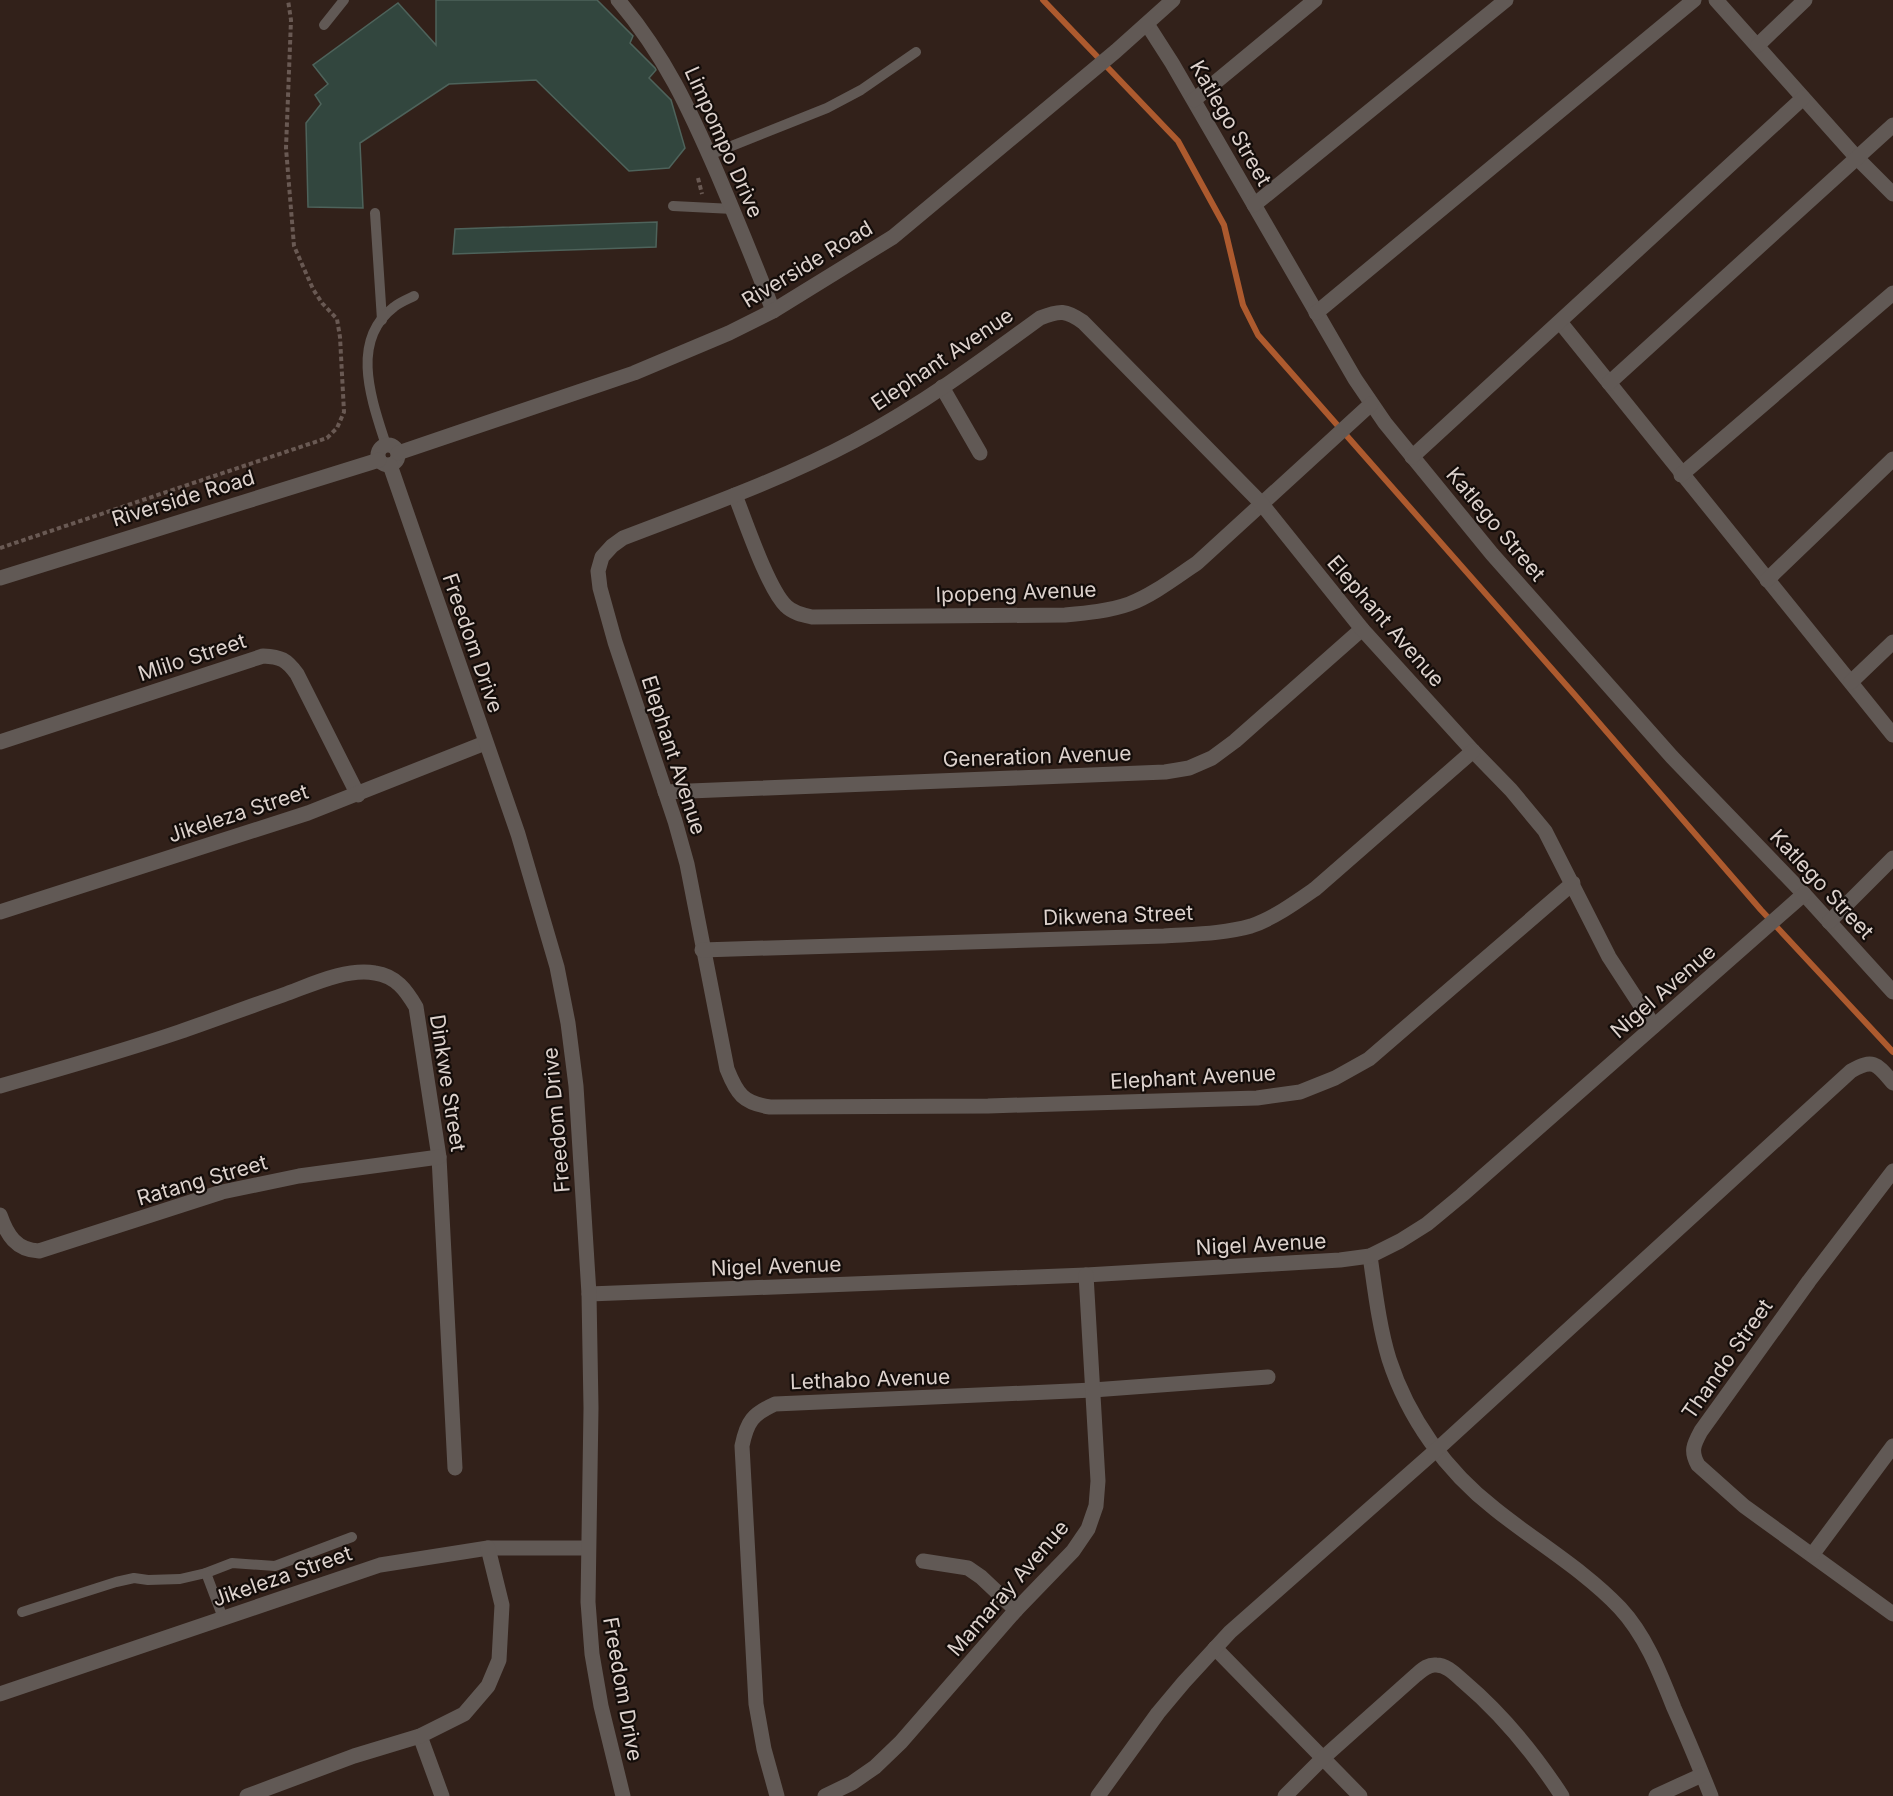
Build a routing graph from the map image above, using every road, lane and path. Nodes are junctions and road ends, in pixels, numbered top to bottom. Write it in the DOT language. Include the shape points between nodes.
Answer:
graph roads {
  1 [pos="288,0"];
  2 [pos="344,0"];
  3 [pos="618,0"];
  4 [pos="1173,0"];
  5 [pos="1316,0"];
  6 [pos="1506,0"];
  7 [pos="1694,0"];
  8 [pos="1716,0"];
  9 [pos="1805,0"];
  10 [pos="1147,24"];
  11 [pos="324,25"];
  12 [pos="1758,45"];
  13 [pos="916,52"];
  14 [pos="1803,98"];
  15 [pos="1194,100"];
  16 [pos="1893,125"];
  17 [pos="709,155"];
  18 [pos="1857,158"];
  19 [pos="697,171"];
  20 [pos="1893,194"];
  21 [pos="1254,205"];
  22 [pos="673,206"];
  23 [pos="705,207"];
  24 [pos="733,209"];
  25 [pos="375,213"];
  26 [pos="1893,293"];
  27 [pos="414,296"];
  28 [pos="773,311"];
  29 [pos="1316,313"];
  30 [pos="382,320"];
  31 [pos="1560,322"];
  32 [pos="1609,383"];
  33 [pos="942,387"];
  34 [pos="1371,404"];
  35 [pos="980,453"];
  36 [pos="388,456"];
  37 [pos="1412,457"];
  38 [pos="1893,459"];
  39 [pos="1682,475"];
  40 [pos="735,495"];
  41 [pos="1261,503"];
  42 [pos="0,548"];
  43 [pos="0,578"];
  44 [pos="1767,580"];
  45 [pos="1362,629"];
  46 [pos="1893,642"];
  47 [pos="1851,682"];
  48 [pos="1893,735"];
  49 [pos="0,742"];
  50 [pos="485,743"];
  51 [pos="1473,752"];
  52 [pos="665,792"];
  53 [pos="358,795"];
  54 [pos="1893,858"];
  55 [pos="1573,883"];
  56 [pos="1804,894"];
  57 [pos="0,912"];
  58 [pos="1829,922"];
  59 [pos="702,950"];
  60 [pos="1893,992"];
  61 [pos="1654,1026"];
  62 [pos="1893,1083"];
  63 [pos="0,1086"];
  64 [pos="439,1157"];
  65 [pos="1893,1171"];
  66 [pos="0,1215"];
  67 [pos="1370,1256"];
  68 [pos="1086,1275"];
  69 [pos="589,1294"];
  70 [pos="1268,1377"];
  71 [pos="1093,1390"];
  72 [pos="1893,1446"];
  73 [pos="1435,1450"];
  74 [pos="455,1468"];
  75 [pos="352,1537"];
  76 [pos="488,1548"];
  77 [pos="587,1548"];
  78 [pos="1812,1555"];
  79 [pos="923,1561"];
  80 [pos="206,1573"];
  81 [pos="1016,1610"];
  82 [pos="22,1612"];
  83 [pos="1893,1614"];
  84 [pos="224,1618"];
  85 [pos="1215,1648"];
  86 [pos="0,1694"];
  87 [pos="420,1736"];
  88 [pos="1323,1758"];
  89 [pos="1702,1775"];
  90 [pos="256,1794"];
  91 [pos="442,1796"];
  92 [pos="623,1796"];
  93 [pos="777,1796"];
  94 [pos="825,1796"];
  95 [pos="1098,1796"];
  96 [pos="1285,1796"];
  97 [pos="1360,1796"];
  98 [pos="1562,1796"];
  99 [pos="1656,1796"];
  100 [pos="1711,1796"];
  1 -- 42 [label="path" via="291,20 286,148 294,246 313,289 338,319 344,412 337,428 327,438"];
  2 -- 11 [label="lane"];
  3 -- 17 [label="street, Limpompo Drive" via="660,54 682,92"];
  4 -- 10 [label="street, Riverside Road"];
  5 -- 15 [label="street"];
  6 -- 21 [label="street"];
  7 -- 29 [label="street"];
  8 -- 12 [label="street"];
  9 -- 12 [label="street"];
  10 -- 15 [label="street, Katlego Street"];
  10 -- 28 [label="street, Riverside Road" via="893,237"];
  12 -- 14 [label="street"];
  13 -- 17 [label="lane" via="827,108"];
  14 -- 18 [label="street"];
  14 -- 31 [label="street"];
  15 -- 21 [label="street, Katlego Street"];
  16 -- 18 [label="street"];
  17 -- 24 [label="street, Limpompo Drive"];
  18 -- 20 [label="street"];
  18 -- 32 [label="street"];
  19 -- 23 [label="path"];
  21 -- 29 [label="street, Katlego Street"];
  22 -- 23 [label="lane"];
  23 -- 24 [label="lane"];
  24 -- 28 [label="street, Limpompo Drive"];
  25 -- 30 [label="lane"];
  26 -- 39 [label="street"];
  27 -- 30 [label="lane" via="394,307"];
  28 -- 36 [label="street, Riverside Road" via="634,373"];
  29 -- 34 [label="street, Katlego Street"];
  30 -- 36 [label="lane" via="372,334 367,371"];
  31 -- 32 [label="street"];
  31 -- 37 [label="street"];
  32 -- 39 [label="street"];
  33 -- 35 [label="street"];
  33 -- 40 [label="street, Elephant Avenue" via="853,441"];
  33 -- 41 [label="street, Elephant Avenue" via="1040,318 1063,311 1083,321"];
  34 -- 37 [label="street, Katlego Street"];
  34 -- 41 [label="street, Ipopeng Avenue"];
  36 -- 43 [label="street, Riverside Road"];
  36 -- 50 [label="street, Freedom Drive"];
  37 -- 56 [label="street, Katlego Street" via="1664,749"];
  38 -- 44 [label="street"];
  39 -- 44 [label="street"];
  40 -- 41 [label="street, Ipopeng Avenue" via="779,598 797,613 812,617 1065,615 1130,604 1197,563"];
  40 -- 52 [label="street, Elephant Avenue" via="623,538 602,557 598,571 615,642"];
  41 -- 45 [label="street, Elephant Avenue"];
  44 -- 47 [label="street"];
  45 -- 51 [label="street, Elephant Avenue"];
  45 -- 52 [label="street, Generation Avenue" via="1235,741 1212,758 1189,768"];
  46 -- 47 [label="street"];
  47 -- 48 [label="street"];
  49 -- 53 [label="street, Mlilo Street" via="263,656 276,657 288,661 297,674"];
  50 -- 53 [label="street, Jikeleza Street"];
  50 -- 69 [label="street, Freedom Drive" via="518,834 560,978 576,1086"];
  51 -- 55 [label="street, Elephant Avenue" via="1545,831"];
  51 -- 59 [label="street, Dikwena Street" via="1315,889 1252,926 1164,936"];
  52 -- 59 [label="street, Elephant Avenue" via="687,864"];
  53 -- 57 [label="street, Jikeleza Street"];
  54 -- 58 [label="street"];
  55 -- 59 [label="street, Elephant Avenue" via="1369,1059 1300,1092 1257,1098 988,1106 753,1104 734,1086 727,1069"];
  55 -- 61 [label="street" via="1609,957"];
  56 -- 58 [label="street, Katlego Street"];
  56 -- 61 [label="street, Nigel Avenue"];
  58 -- 60 [label="street, Katlego Street"];
  61 -- 67 [label="street, Nigel Avenue" via="1427,1224"];
  62 -- 73 [label="street" via="1875,1065 1864,1064 1851,1071"];
  63 -- 64 [label="street, Dinkwe Street" via="178,1032 327,980 376,973 397,981 416,1007"];
  64 -- 66 [label="street, Ratang Street" via="299,1176 222,1192 39,1251 18,1246"];
  64 -- 74 [label="street, Dinkwe Street"];
  65 -- 78 [label="street, Thando Street" via="1809,1281 1693,1446 1698,1465 1744,1506"];
  67 -- 68 [label="street, Nigel Avenue" via="1311,1263"];
  67 -- 73 [label="street" via="1389,1358 1403,1393"];
  68 -- 69 [label="street, Nigel Avenue"];
  68 -- 71 [label="street, Mamaray Avenue"];
  69 -- 77 [label="street, Freedom Drive"];
  70 -- 71 [label="street, Lethabo Avenue"];
  71 -- 81 [label="street, Mamaray Avenue" via="1098,1481 1094,1514 1073,1551"];
  71 -- 93 [label="street, Lethabo Avenue" via="775,1404 759,1411 750,1421 742,1446 756,1704"];
  72 -- 78 [label="street"];
  73 -- 85 [label="street"];
  73 -- 89 [label="street" via="1473,1492 1597,1586 1621,1609 1641,1636 1658,1670"];
  75 -- 80 [label="lane" via="275,1566 232,1563"];
  76 -- 77 [label="street, Jikeleza Street"];
  76 -- 84 [label="street, Jikeleza Street" via="380,1565"];
  76 -- 87 [label="street" via="502,1605 499,1660 488,1686 464,1714"];
  77 -- 92 [label="street, Freedom Drive" via="592,1654"];
  78 -- 83 [label="street, Thando Street"];
  79 -- 81 [label="street" via="968,1569"];
  80 -- 82 [label="lane" via="180,1579 134,1578"];
  80 -- 84 [label="lane"];
  81 -- 94 [label="street, Mamaray Avenue" via="901,1742 875,1767"];
  84 -- 86 [label="street, Jikeleza Street"];
  85 -- 88 [label="street"];
  85 -- 95 [label="street" via="1158,1713"];
  87 -- 90 [label="street" via="354,1756"];
  87 -- 91 [label="street"];
  88 -- 96 [label="street"];
  88 -- 97 [label="street"];
  88 -- 98 [label="street" via="1425,1667 1434,1664 1452,1671 1484,1699 1516,1733"];
  89 -- 99 [label="street"];
  89 -- 100 [label="street"];
}
